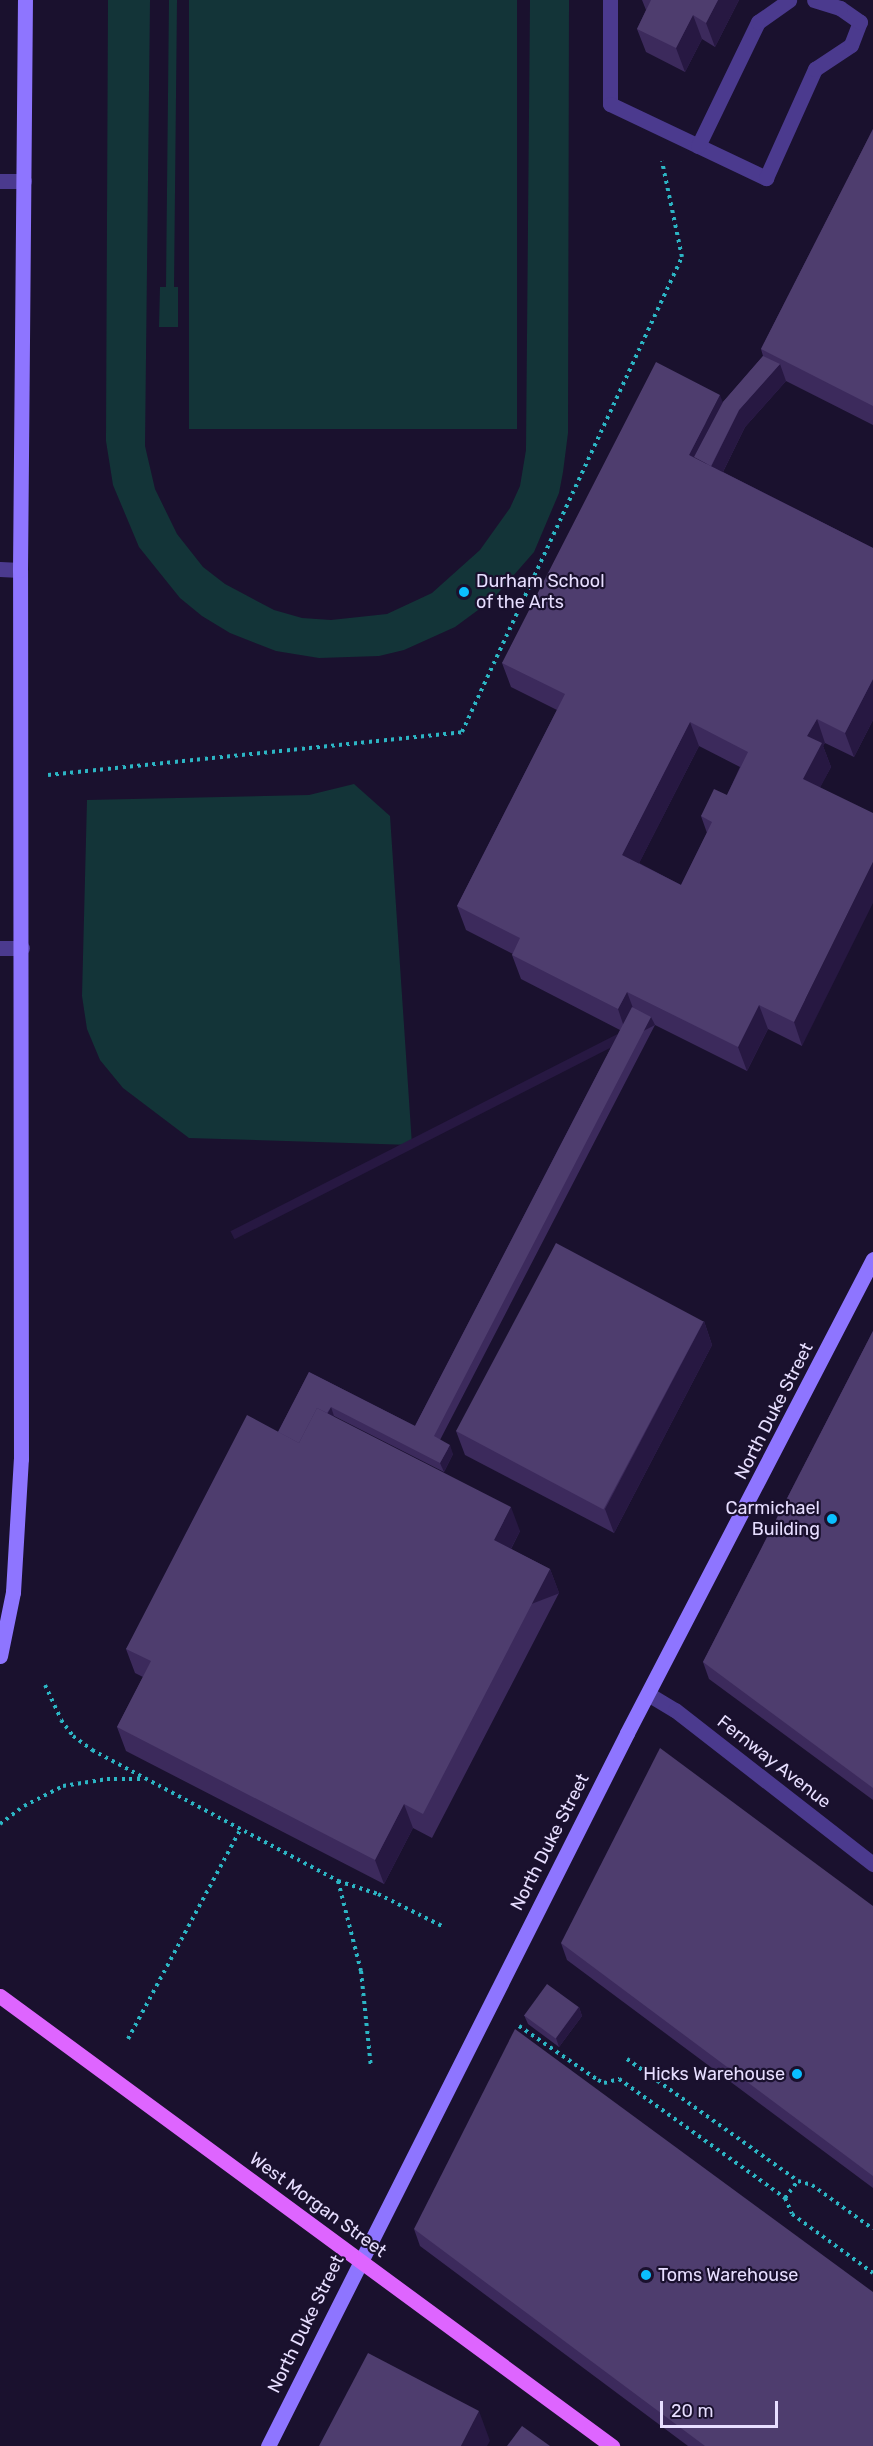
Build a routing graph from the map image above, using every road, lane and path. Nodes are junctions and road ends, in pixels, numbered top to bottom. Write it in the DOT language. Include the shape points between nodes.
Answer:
graph roads {
  1 [pos="25,0"];
  2 [pos="610,0"];
  3 [pos="789,0"];
  4 [pos="814,0"];
  5 [pos="842,4"];
  6 [pos="654,125"];
  7 [pos="698,146"];
  8 [pos="0,181"];
  9 [pos="24,181"];
  10 [pos="0,569"];
  11 [pos="20,570"];
  12 [pos="48,775"];
  13 [pos="0,948"];
  14 [pos="22,948"];
  15 [pos="873,1259"];
  16 [pos="0,1656"];
  17 [pos="45,1685"];
  18 [pos="648,1694"];
  19 [pos="142,1779"];
  20 [pos="0,1824"];
  21 [pos="240,1830"];
  22 [pos="873,1864"];
  23 [pos="338,1881"];
  24 [pos="444,1927"];
  25 [pos="0,1996"];
  26 [pos="519,2026"];
  27 [pos="128,2039"];
  28 [pos="627,2059"];
  29 [pos="371,2067"];
  30 [pos="798,2181"];
  31 [pos="785,2198"];
  32 [pos="873,2229"];
  33 [pos="360,2260"];
  34 [pos="873,2272"];
  35 [pos="268,2446"];
  36 [pos="612,2446"];
  1 -- 9 [label="main road"];
  2 -- 6 [label="street" via="610,104"];
  3 -- 7 [label="street" via="758,22"];
  4 -- 5 [label="street"];
  5 -- 7 [label="street" via="860,22 851,45 815,69 766,178"];
  6 -- 7 [label="street"];
  6 -- 12 [label="path" via="682,257 462,732"];
  8 -- 9 [label="street"];
  9 -- 11 [label="main road"];
  10 -- 11 [label="street"];
  11 -- 14 [label="main road"];
  13 -- 14 [label="street"];
  14 -- 16 [label="main road" via="21,1459 13,1592"];
  15 -- 18 [label="main road, North Duke Street"];
  17 -- 19 [label="path" via="73,1736"];
  18 -- 22 [label="street, Fernway Avenue" via="675,1710"];
  18 -- 33 [label="main road, North Duke Street"];
  19 -- 20 [label="path" via="107,1779 63,1786 24,1806"];
  19 -- 21 [label="path"];
  21 -- 23 [label="path"];
  21 -- 27 [label="path"];
  23 -- 24 [label="path" via="378,1894"];
  23 -- 29 [label="path" via="363,1982"];
  25 -- 33 [label="main road, West Morgan Street"];
  26 -- 31 [label="path" via="598,2080 620,2079"];
  28 -- 30 [label="path"];
  30 -- 31 [label="path"];
  30 -- 32 [label="path" via="812,2185"];
  31 -- 34 [label="path" via="792,2214"];
  33 -- 35 [label="main road, North Duke Street"];
  33 -- 36 [label="main road, West Morgan Street"];
}
